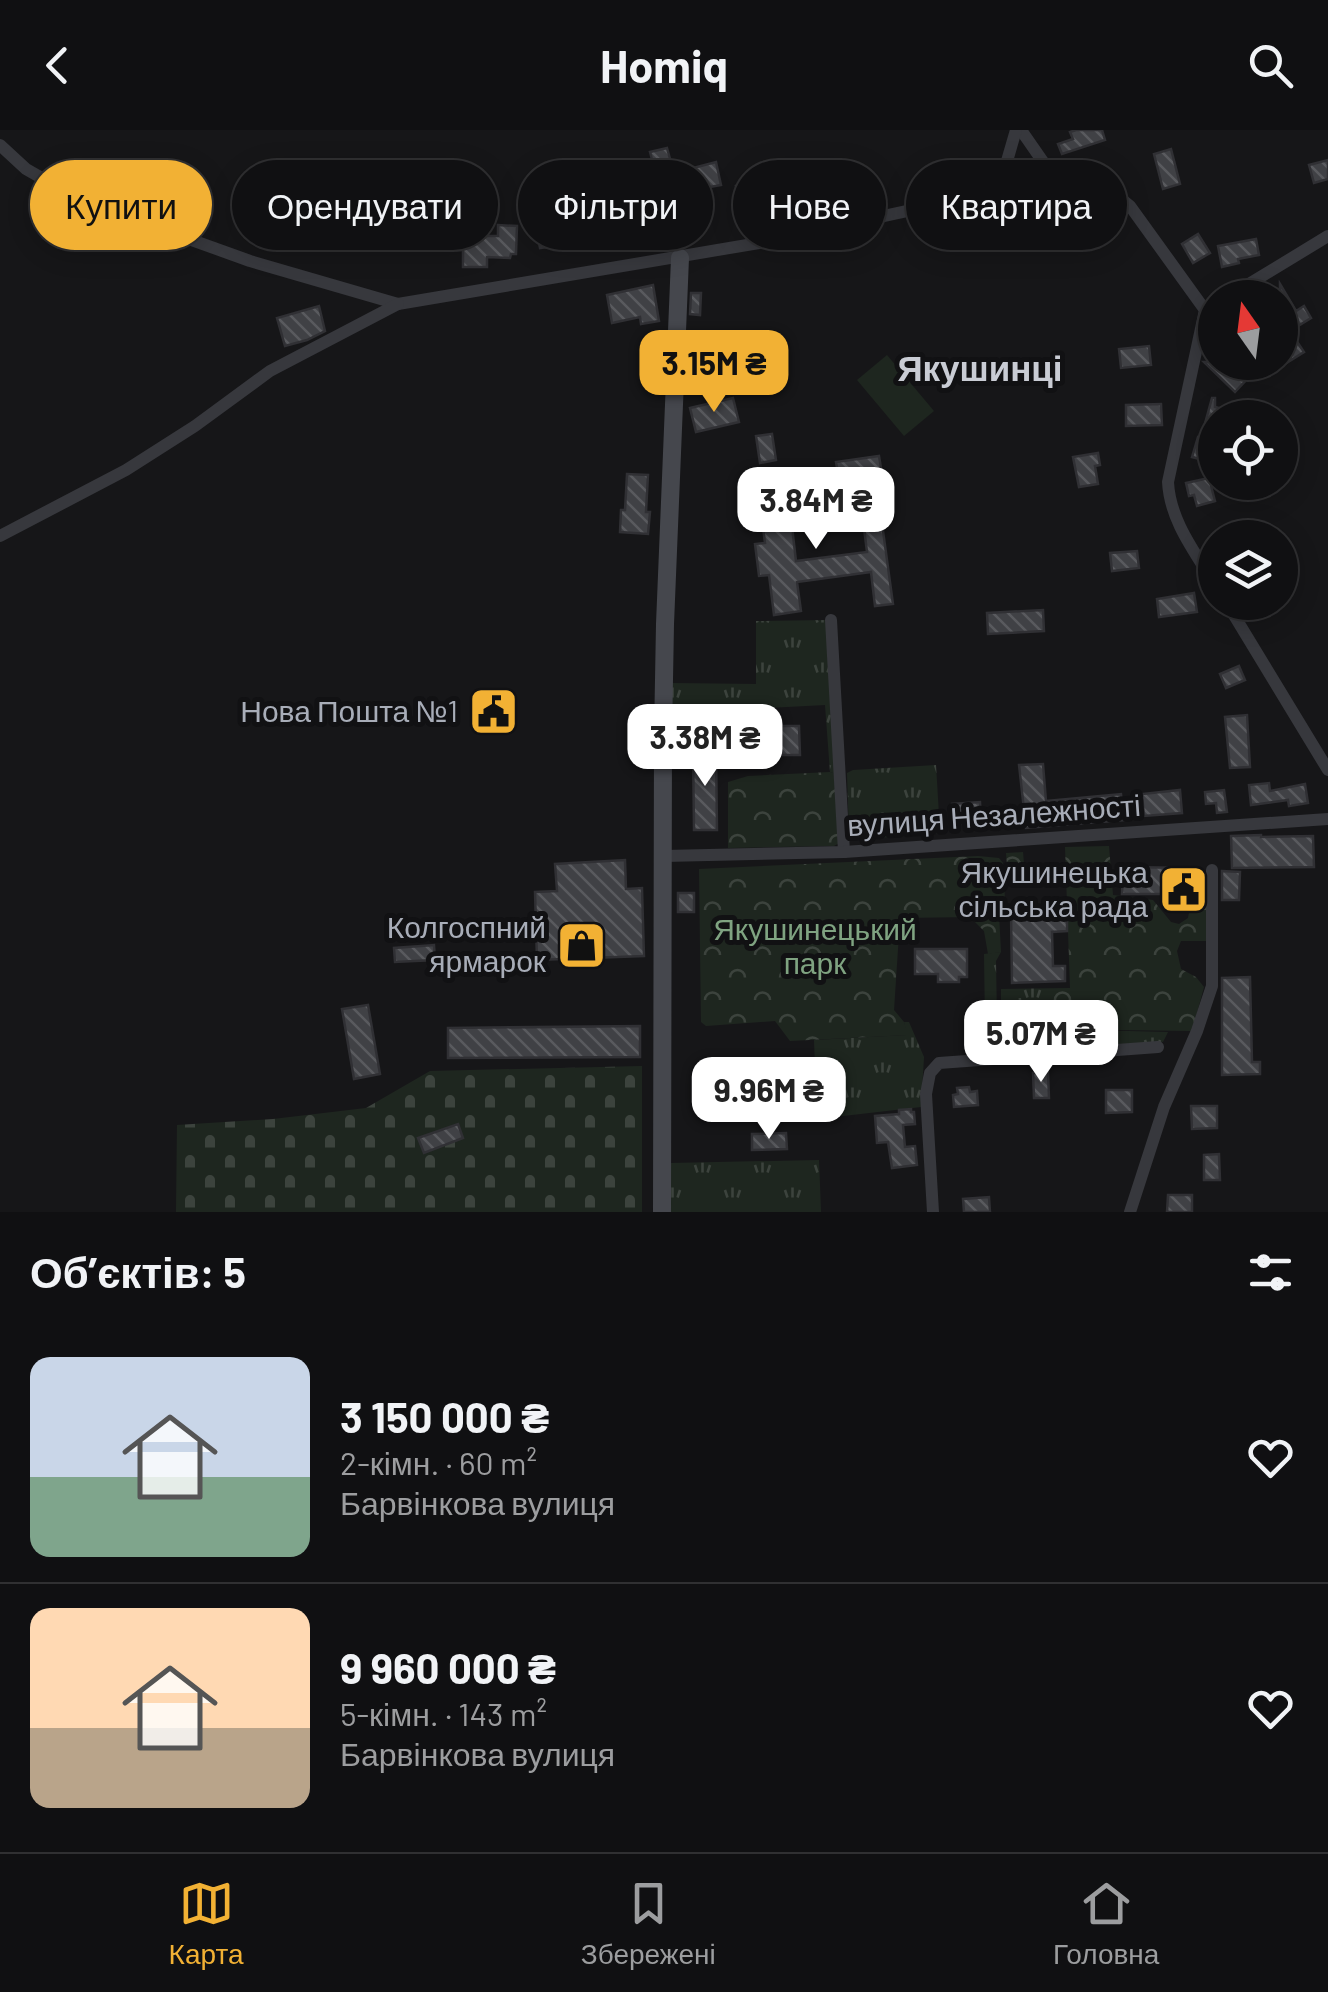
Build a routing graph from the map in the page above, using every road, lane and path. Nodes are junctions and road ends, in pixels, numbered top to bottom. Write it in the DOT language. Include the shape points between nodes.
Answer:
graph roads {
  1 [pos="1018,130"];
  2 [pos="0,145"];
  3 [pos="1008,160"];
  4 [pos="1041,160"];
  5 [pos="1127,203"];
  6 [pos="906,212"];
  7 [pos="1328,236"];
  8 [pos="680,258"];
  9 [pos="1256,280"];
  10 [pos="1198,292"];
  11 [pos="398,304"];
  12 [pos="1198,355"];
  13 [pos="0,536"];
  14 [pos="1198,557"];
  15 [pos="832,620"];
  16 [pos="1237,620"];
  17 [pos="1328,770"];
  18 [pos="1328,819"];
  19 [pos="844,852"];
  20 [pos="664,856"];
  21 [pos="1212,870"];
  22 [pos="1158,1047"];
  23 [pos="662,1212"];
  24 [pos="933,1212"];
  25 [pos="1130,1212"];
  1 -- 3 [label="street"];
  1 -- 4 [label="street"];
  2 -- 11 [label="street" via="26,170 80,200 250,262"];
  5 -- 10 [label="street"];
  6 -- 8 [label="street"];
  7 -- 9 [label="street"];
  8 -- 11 [label="street"];
  8 -- 20 [label="street" via="665,624"];
  11 -- 13 [label="street" via="270,371 126,470"];
  12 -- 14 [label="street" via="1169,497"];
  15 -- 19 [label="street"];
  16 -- 17 [label="street"];
  18 -- 19 [label="street, вулиця Незалежності"];
  19 -- 20 [label="street, вулиця Незалежності"];
  20 -- 23 [label="street"];
  21 -- 25 [label="street" via="1212,986"];
  22 -- 24 [label="street" via="939,1063 926,1094"];
}
